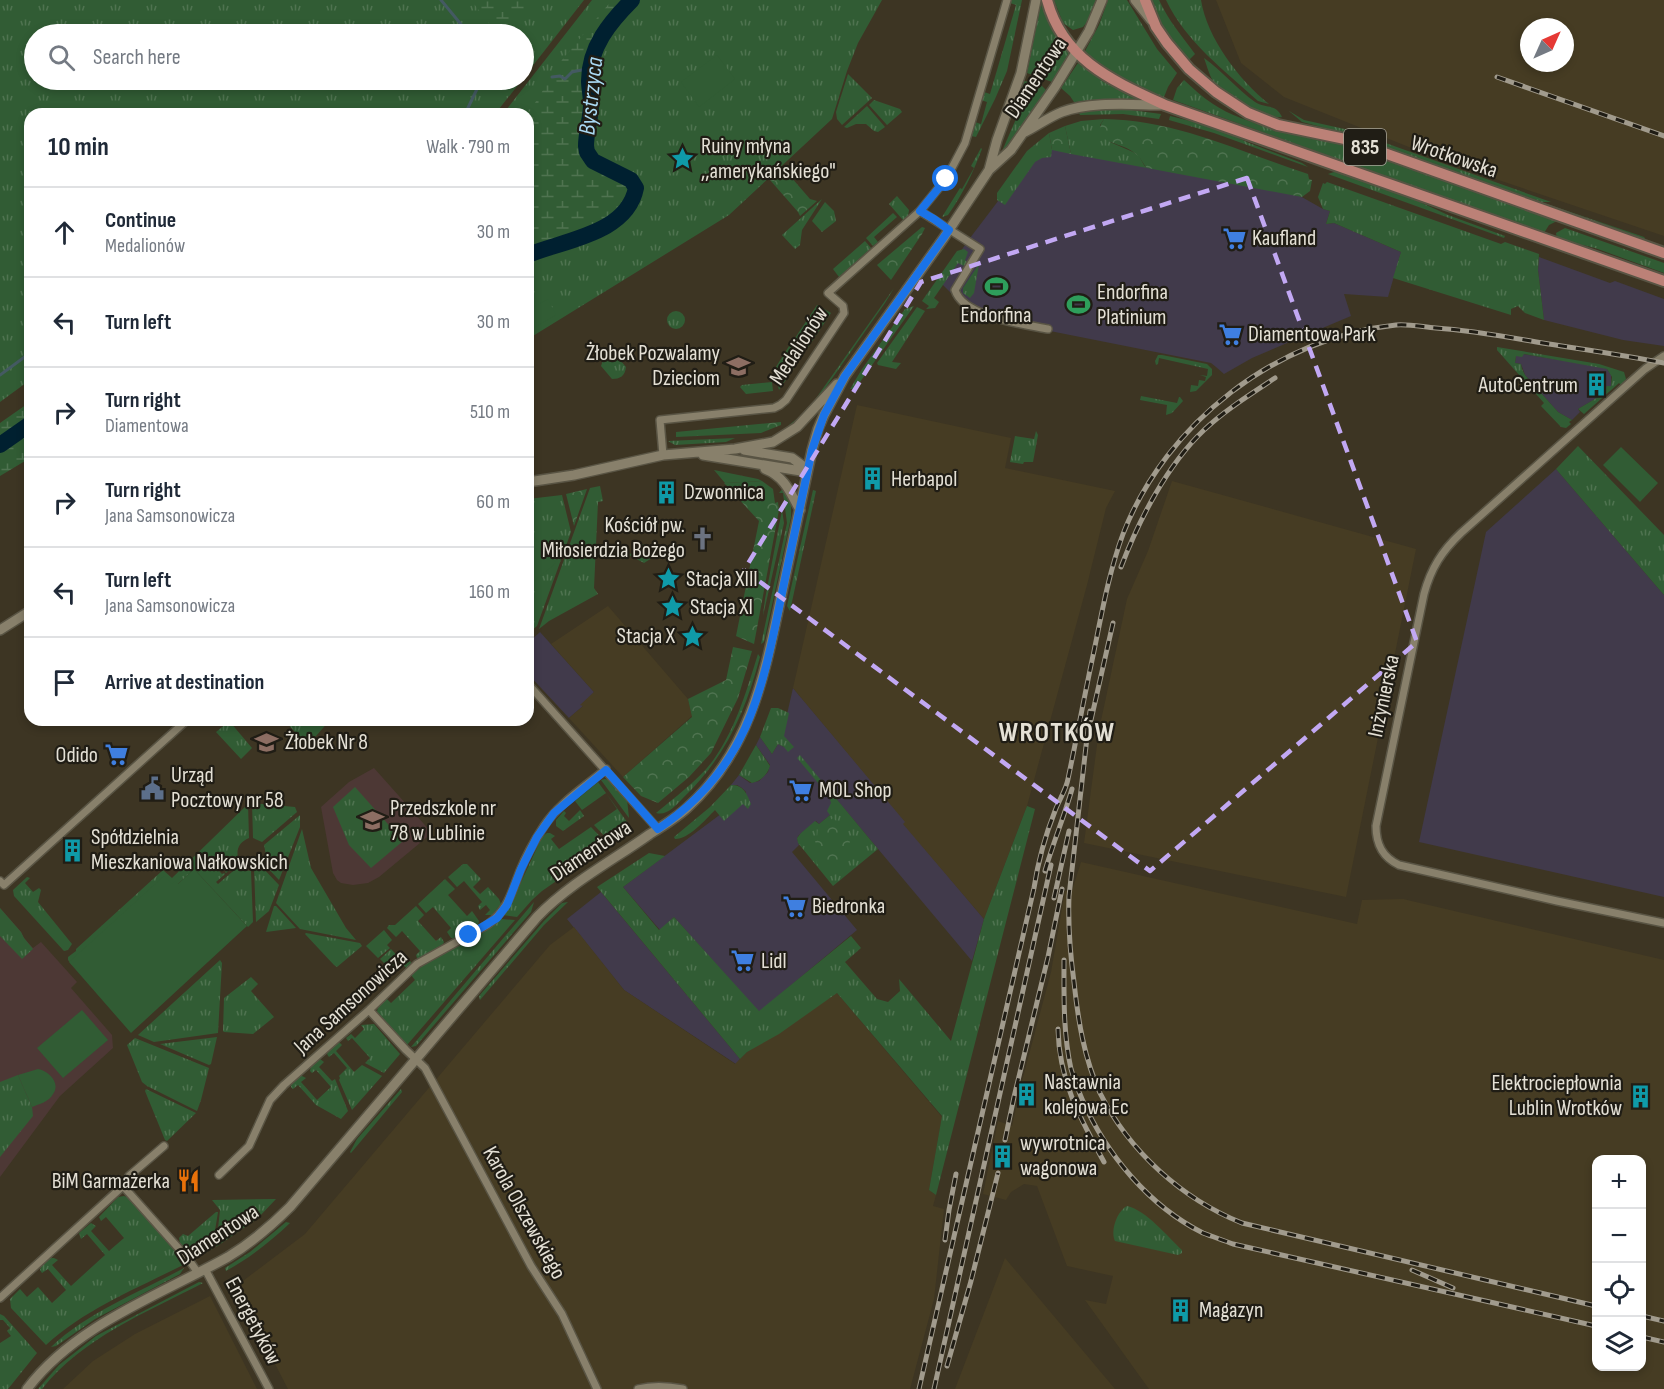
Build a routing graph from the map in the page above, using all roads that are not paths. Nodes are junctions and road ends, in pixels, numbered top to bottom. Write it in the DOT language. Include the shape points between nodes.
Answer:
graph roads {
  1 [pos="1007,0"];
  2 [pos="1036,0"];
  3 [pos="1047,0"];
  4 [pos="1102,0"];
  5 [pos="1135,0"];
  6 [pos="1145,0"];
  7 [pos="1156,27"];
  8 [pos="1077,53"];
  9 [pos="1165,105"];
  10 [pos="1023,134"];
  11 [pos="989,170"];
  12 [pos="920,211"];
  13 [pos="949,230"];
  14 [pos="1664,253"];
  15 [pos="1664,281"];
  16 [pos="1048,329"];
  17 [pos="1664,356"];
  18 [pos="845,376"];
  19 [pos="735,449"];
  20 [pos="689,452"];
  21 [pos="663,455"];
  22 [pos="754,464"];
  23 [pos="807,472"];
  24 [pos="534,481"];
  25 [pos="800,510"];
  26 [pos="24,615"];
  27 [pos="0,630"];
  28 [pos="534,691"];
  29 [pos="180,726"];
  30 [pos="606,770"];
  31 [pos="658,829"];
  32 [pos="2,883"];
  33 [pos="1664,923"];
  34 [pos="369,1010"];
  35 [pos="415,1059"];
  36 [pos="164,1146"];
  37 [pos="219,1174"];
  38 [pos="123,1186"];
  39 [pos="202,1271"];
  40 [pos="0,1298"];
  41 [pos="27,1389"];
  42 [pos="269,1389"];
  43 [pos="597,1389"];
  44 [pos="638,1389"];
  45 [pos="683,1389"];
  1 -- 12 [label="street, Medalionów" via="965,143 946,179"];
  2 -- 11 [label="street, Diamentowa" via="1021,73"];
  3 -- 8 [label="main road, Wrotkowska / 835" via="1058,26"];
  4 -- 8 [label="street, Diamentowa"];
  5 -- 7 [label="street"];
  6 -- 7 [label="main road, 835"];
  7 -- 14 [label="main road, Wrotkowska / 835" via="1176,55 1206,85 1263,120 1345,139"];
  8 -- 9 [label="main road, Wrotkowska / 835" via="1106,75"];
  8 -- 10 [label="street, Diamentowa"];
  9 -- 10 [label="street, Wrotkowska" via="1075,108"];
  9 -- 15 [label="main road, Wrotkowska / 835"];
  10 -- 11 [label="street, Diamentowa"];
  11 -- 13 [label="street, Diamentowa"];
  12 -- 13 [label="street"];
  12 -- 21 [label="street, Medalionów" via="828,293 843,306 844,313 786,400 774,408 660,420"];
  13 -- 16 [label="street" via="980,249 955,290 956,295 980,314"];
  13 -- 18 [label="street, Diamentowa"];
  17 -- 33 [label="street, Inżynierska" via="1455,538 1437,559 1424,594 1376,840 1385,856 1398,865"];
  18 -- 19 [label="street" via="788,433 766,444"];
  18 -- 23 [label="street, Diamentowa" via="818,429"];
  19 -- 20 [label="street"];
  19 -- 23 [label="street" via="792,458"];
  20 -- 21 [label="street"];
  20 -- 22 [label="street"];
  21 -- 24 [label="street"];
  22 -- 23 [label="street"];
  22 -- 25 [label="street" via="782,479"];
  23 -- 25 [label="street, Diamentowa"];
  25 -- 31 [label="street, Diamentowa" via="767,664 746,727 727,761 699,796"];
  26 -- 27 [label="street"];
  28 -- 30 [label="street"];
  29 -- 32 [label="street"];
  30 -- 31 [label="street"];
  30 -- 34 [label="street, Jana Samsonowicza" via="546,823 497,918 417,964"];
  31 -- 35 [label="street, Diamentowa" via="548,905"];
  34 -- 35 [label="street, Karola Olszewskiego"];
  34 -- 37 [label="street, Jana Samsonowicza" via="284,1084 270,1100 249,1146"];
  35 -- 39 [label="street, Diamentowa" via="281,1216 243,1248"];
  35 -- 43 [label="street, Karola Olszewskiego" via="437,1088 531,1266 562,1314"];
  36 -- 38 [label="street"];
  38 -- 39 [label="street, Energetyków"];
  38 -- 40 [label="street"];
  39 -- 41 [label="street, Diamentowa" via="86,1334 59,1354"];
  39 -- 42 [label="street, Energetyków"];
  44 -- 45 [label="street"];
}
